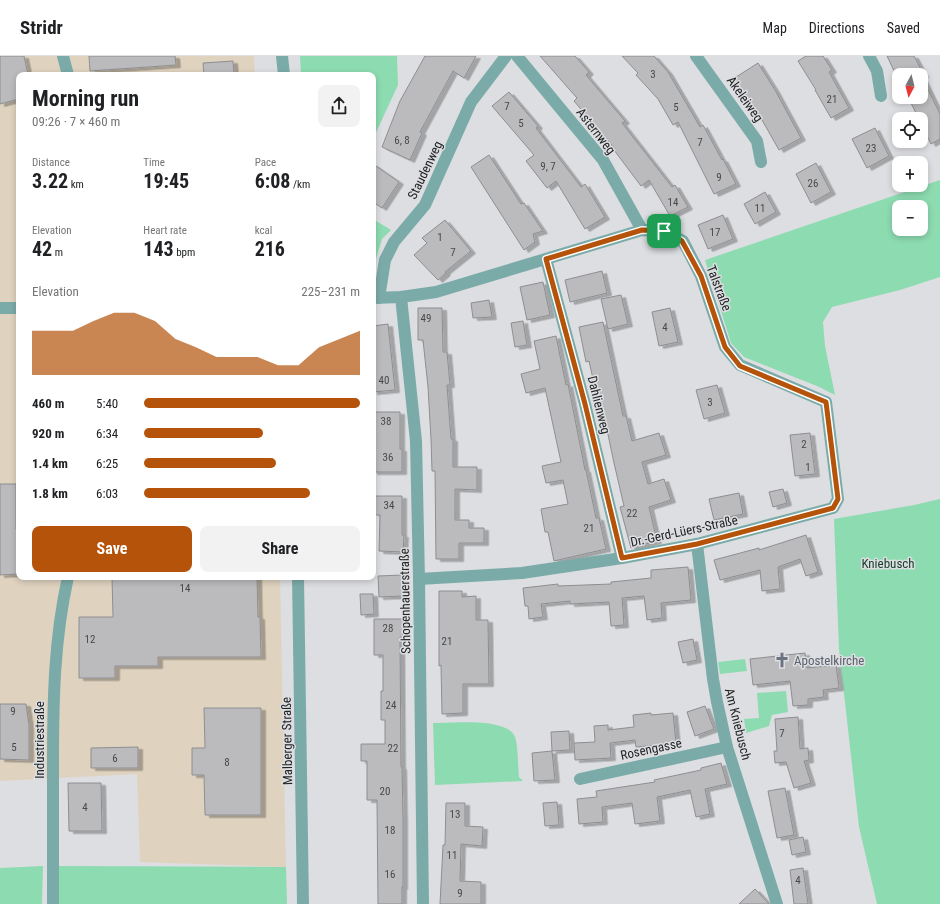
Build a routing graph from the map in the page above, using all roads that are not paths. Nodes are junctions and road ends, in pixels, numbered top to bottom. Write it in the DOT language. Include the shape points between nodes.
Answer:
graph roads {
  1 [pos="63,56"];
  2 [pos="282,56"];
  3 [pos="506,56"];
  4 [pos="517,56"];
  5 [pos="696,56"];
  6 [pos="869,56"];
  7 [pos="67,72"];
  8 [pos="284,72"];
  9 [pos="881,96"];
  10 [pos="761,162"];
  11 [pos="642,230"];
  12 [pos="546,259"];
  13 [pos="376,298"];
  14 [pos="401,298"];
  15 [pos="0,308"];
  16 [pos="16,308"];
  17 [pos="833,508"];
  18 [pos="697,544"];
  19 [pos="622,558"];
  20 [pos="67,580"];
  21 [pos="298,580"];
  22 [pos="419,580"];
  23 [pos="727,747"];
  24 [pos="580,779"];
  25 [pos="53,904"];
  26 [pos="303,904"];
  27 [pos="423,904"];
  28 [pos="777,904"];
  1 -- 7 [label="street"];
  2 -- 8 [label="street"];
  3 -- 13 [label="street, Staudenweg" via="472,102 425,205 394,242 385,260"];
  4 -- 11 [label="street, Asternweg" via="603,160"];
  5 -- 10 [label="street, Akeleiweg" via="757,141"];
  6 -- 9 [label="street" via="877,71"];
  11 -- 12 [label="street, Talstraße"];
  11 -- 17 [label="street, Talstraße" via="664,231 682,241 701,276 725,347 740,366 826,402 838,499"];
  12 -- 14 [label="street, Talstraße" via="436,292"];
  12 -- 19 [label="street, Dahlienweg" via="585,404"];
  13 -- 14 [label="street, Talstraße"];
  14 -- 22 [label="street, Schopenhauerstraße" via="416,441"];
  15 -- 16 [label="street"];
  17 -- 18 [label="street, Dr.-Gerd-Lüers-Straße"];
  18 -- 19 [label="street, Dr.-Gerd-Lüers-Straße"];
  18 -- 23 [label="street, Am Kniebusch" via="713,679"];
  19 -- 22 [label="street, Dr.-Gerd-Lüers-Straße" via="522,573"];
  20 -- 25 [label="street, Industriestraße" via="56,643 53,696"];
  21 -- 26 [label="street, Malberger Straße"];
  22 -- 27 [label="street, Schopenhauerstraße"];
  23 -- 24 [label="street, Rosengasse"];
  23 -- 28 [label="street, Am Kniebusch"];
}
